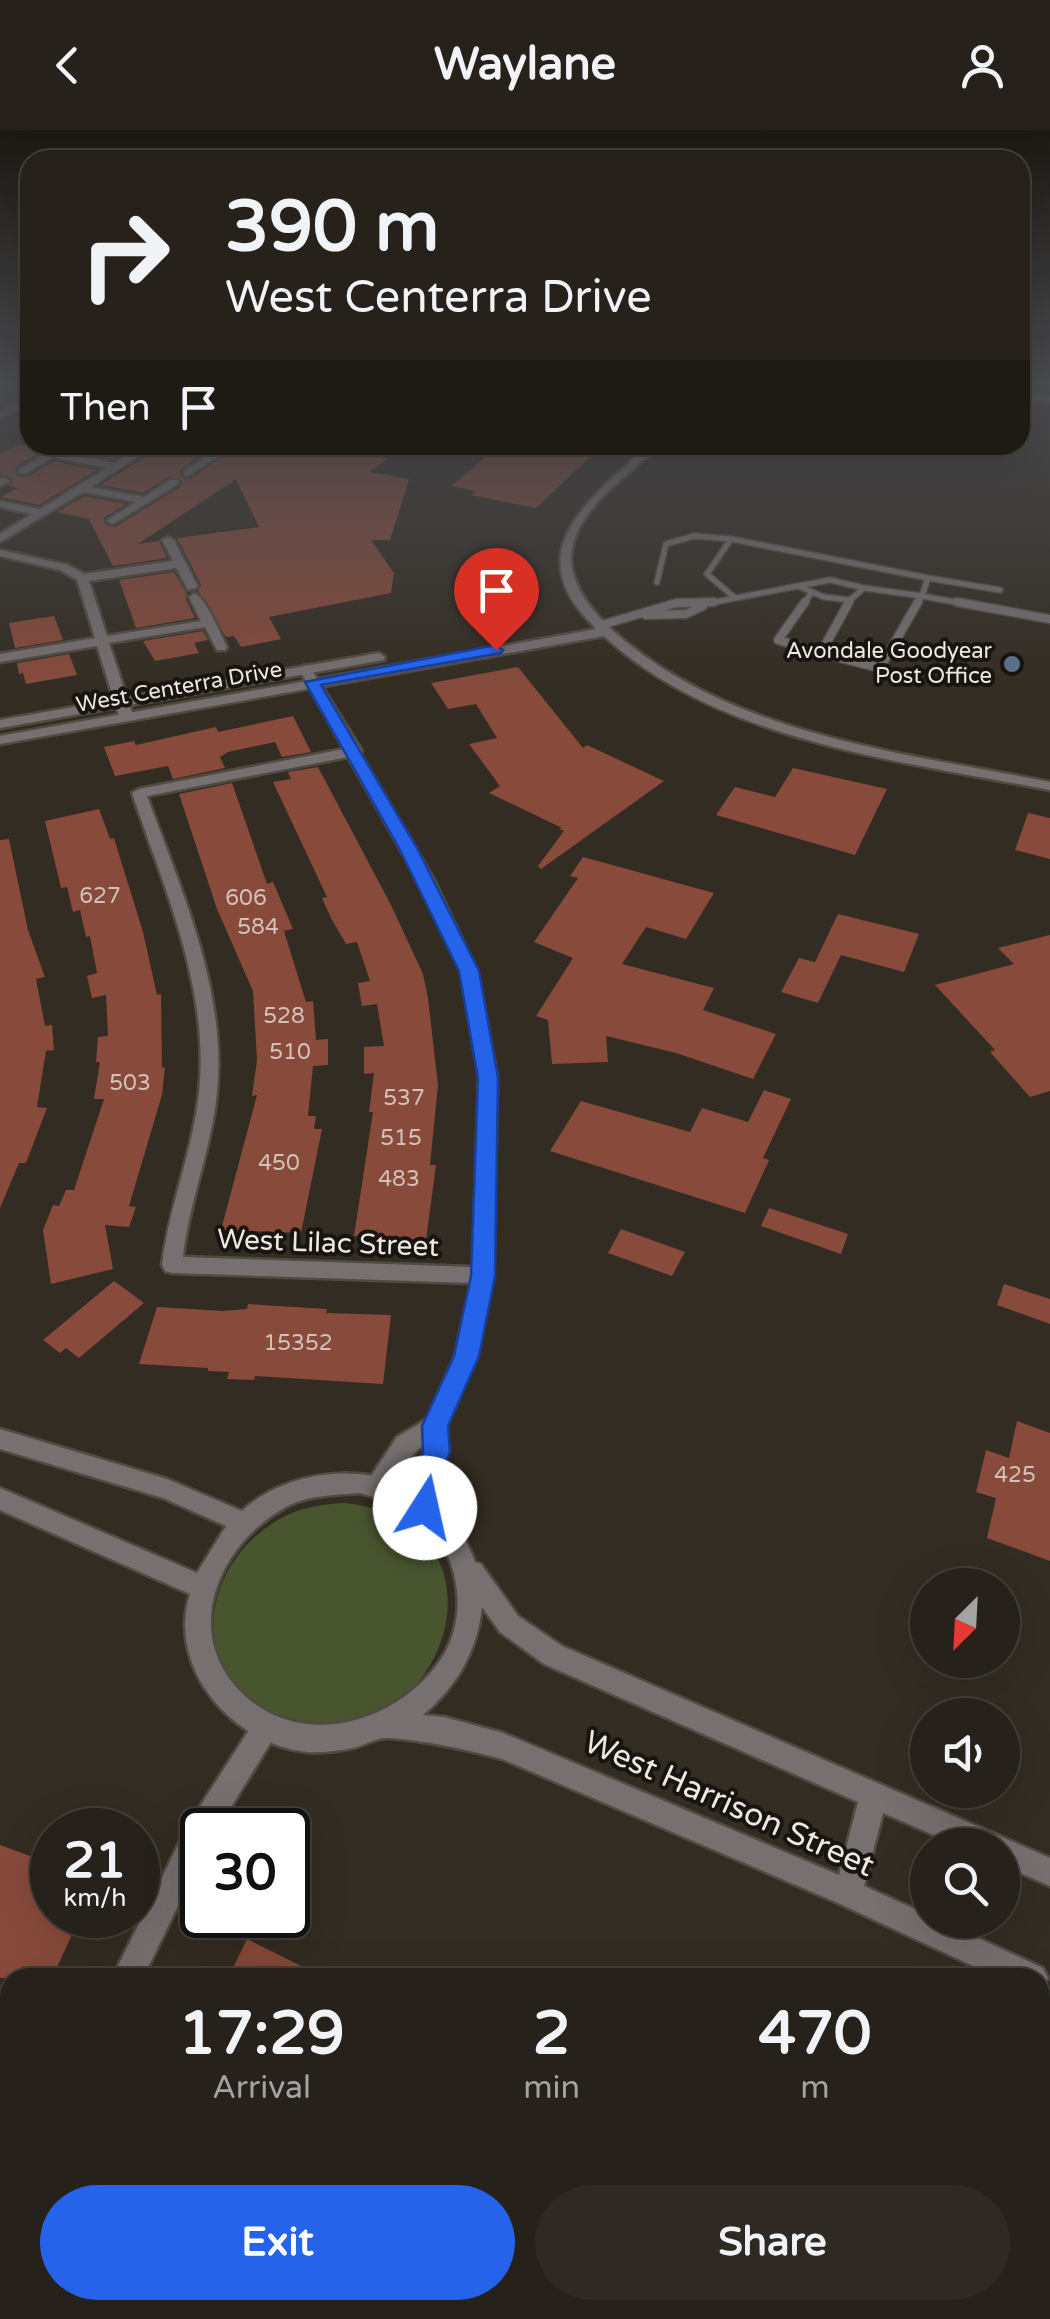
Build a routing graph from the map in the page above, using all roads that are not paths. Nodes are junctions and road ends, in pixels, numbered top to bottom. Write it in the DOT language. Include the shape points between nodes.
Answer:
graph roads {
  1 [pos="81,488"];
  2 [pos="164,488"];
  3 [pos="611,488"];
  4 [pos="145,500"];
  5 [pos="0,504"];
  6 [pos="42,513"];
  7 [pos="114,521"];
  8 [pos="0,539"];
  9 [pos="732,539"];
  10 [pos="168,540"];
  11 [pos="2,555"];
  12 [pos="180,564"];
  13 [pos="82,578"];
  14 [pos="928,578"];
  15 [pos="656,582"];
  16 [pos="798,586"];
  17 [pos="864,588"];
  18 [pos="1000,590"];
  19 [pos="812,592"];
  20 [pos="922,596"];
  21 [pos="735,598"];
  22 [pos="850,600"];
  23 [pos="676,603"];
  24 [pos="710,603"];
  25 [pos="686,614"];
  26 [pos="646,615"];
  27 [pos="1050,619"];
  28 [pos="208,623"];
  29 [pos="598,626"];
  30 [pos="102,641"];
  31 [pos="221,646"];
  32 [pos="821,654"];
  33 [pos="0,658"];
  34 [pos="308,676"];
  35 [pos="124,709"];
  36 [pos="0,724"];
  37 [pos="0,740"];
  38 [pos="355,751"];
  39 [pos="1050,786"];
  40 [pos="483,1276"];
  41 [pos="435,1426"];
  42 [pos="0,1440"];
  43 [pos="376,1487"];
  44 [pos="0,1499"];
  45 [pos="425,1508"];
  46 [pos="244,1523"];
  47 [pos="462,1556"];
  48 [pos="203,1588"];
  49 [pos="388,1726"];
  50 [pos="265,1728"];
  51 [pos="874,1794"];
  52 [pos="951,1828"];
  53 [pos="1020,1859"];
  54 [pos="1050,1872"];
  55 [pos="848,1893"];
  56 [pos="132,1968"];
  57 [pos="1013,1968"];
  1 -- 4 [label="street"];
  1 -- 6 [label="street"];
  2 -- 4 [label="street"];
  3 -- 29 [label="street" via="588,511 565,552 569,580"];
  4 -- 7 [label="street"];
  5 -- 6 [label="street"];
  6 -- 8 [label="street"];
  9 -- 14 [label="lane"];
  9 -- 15 [label="lane" via="694,536 666,544"];
  9 -- 21 [label="lane" via="707,574"];
  10 -- 12 [label="street"];
  11 -- 13 [label="street" via="64,567"];
  12 -- 13 [label="street"];
  12 -- 28 [label="street"];
  13 -- 30 [label="street"];
  14 -- 18 [label="lane"];
  14 -- 20 [label="lane"];
  16 -- 17 [label="lane" via="830,580"];
  16 -- 19 [label="lane"];
  16 -- 21 [label="lane"];
  17 -- 20 [label="lane"];
  17 -- 22 [label="lane"];
  19 -- 22 [label="lane"];
  19 -- 32 [label="lane" via="778,640"];
  20 -- 27 [label="lane"];
  20 -- 32 [label="lane" via="880,668"];
  21 -- 24 [label="lane"];
  22 -- 32 [label="lane"];
  23 -- 24 [label="lane"];
  23 -- 25 [label="lane"];
  23 -- 26 [label="lane"];
  24 -- 25 [label="lane"];
  25 -- 26 [label="lane"];
  26 -- 29 [label="lane"];
  28 -- 30 [label="street"];
  28 -- 31 [label="street"];
  29 -- 34 [label="street, West Centerra Drive"];
  29 -- 39 [label="street" via="657,674 740,714"];
  30 -- 33 [label="street"];
  30 -- 35 [label="street"];
  34 -- 35 [label="street, West Centerra Drive"];
  34 -- 38 [label="street"];
  35 -- 36 [label="street, West Centerra Drive"];
  35 -- 37 [label="street, West Centerra Drive"];
  38 -- 40 [label="street" via="469,971 488,1078"];
  38 -- 40 [label="street, West Lilac Street" via="139,794 192,954 208,1035 208,1092 175,1224 172,1265"];
  40 -- 41 [label="street" via="466,1356"];
  41 -- 43 [label="street" via="405,1444"];
  41 -- 45 [label="street"];
  42 -- 46 [label="street" via="167,1489"];
  43 -- 45 [label="street"];
  43 -- 46 [label="street" via="318,1485 278,1499"];
  44 -- 48 [label="street"];
  45 -- 47 [label="street"];
  46 -- 48 [label="street" via="218,1553"];
  47 -- 49 [label="street" via="470,1592 467,1630 452,1668 424,1701"];
  47 -- 51 [label="street" via="510,1624 553,1656"];
  48 -- 50 [label="street" via="198,1629 207,1669 230,1704"];
  49 -- 50 [label="street" via="347,1738 305,1739"];
  49 -- 55 [label="street, West Harrison Street" via="444,1730 503,1746"];
  50 -- 56 [label="street" via="198,1836"];
  51 -- 52 [label="street"];
  51 -- 55 [label="street"];
  53 -- 54 [label="street"];
  55 -- 57 [label="street, West Harrison Street"];
}
